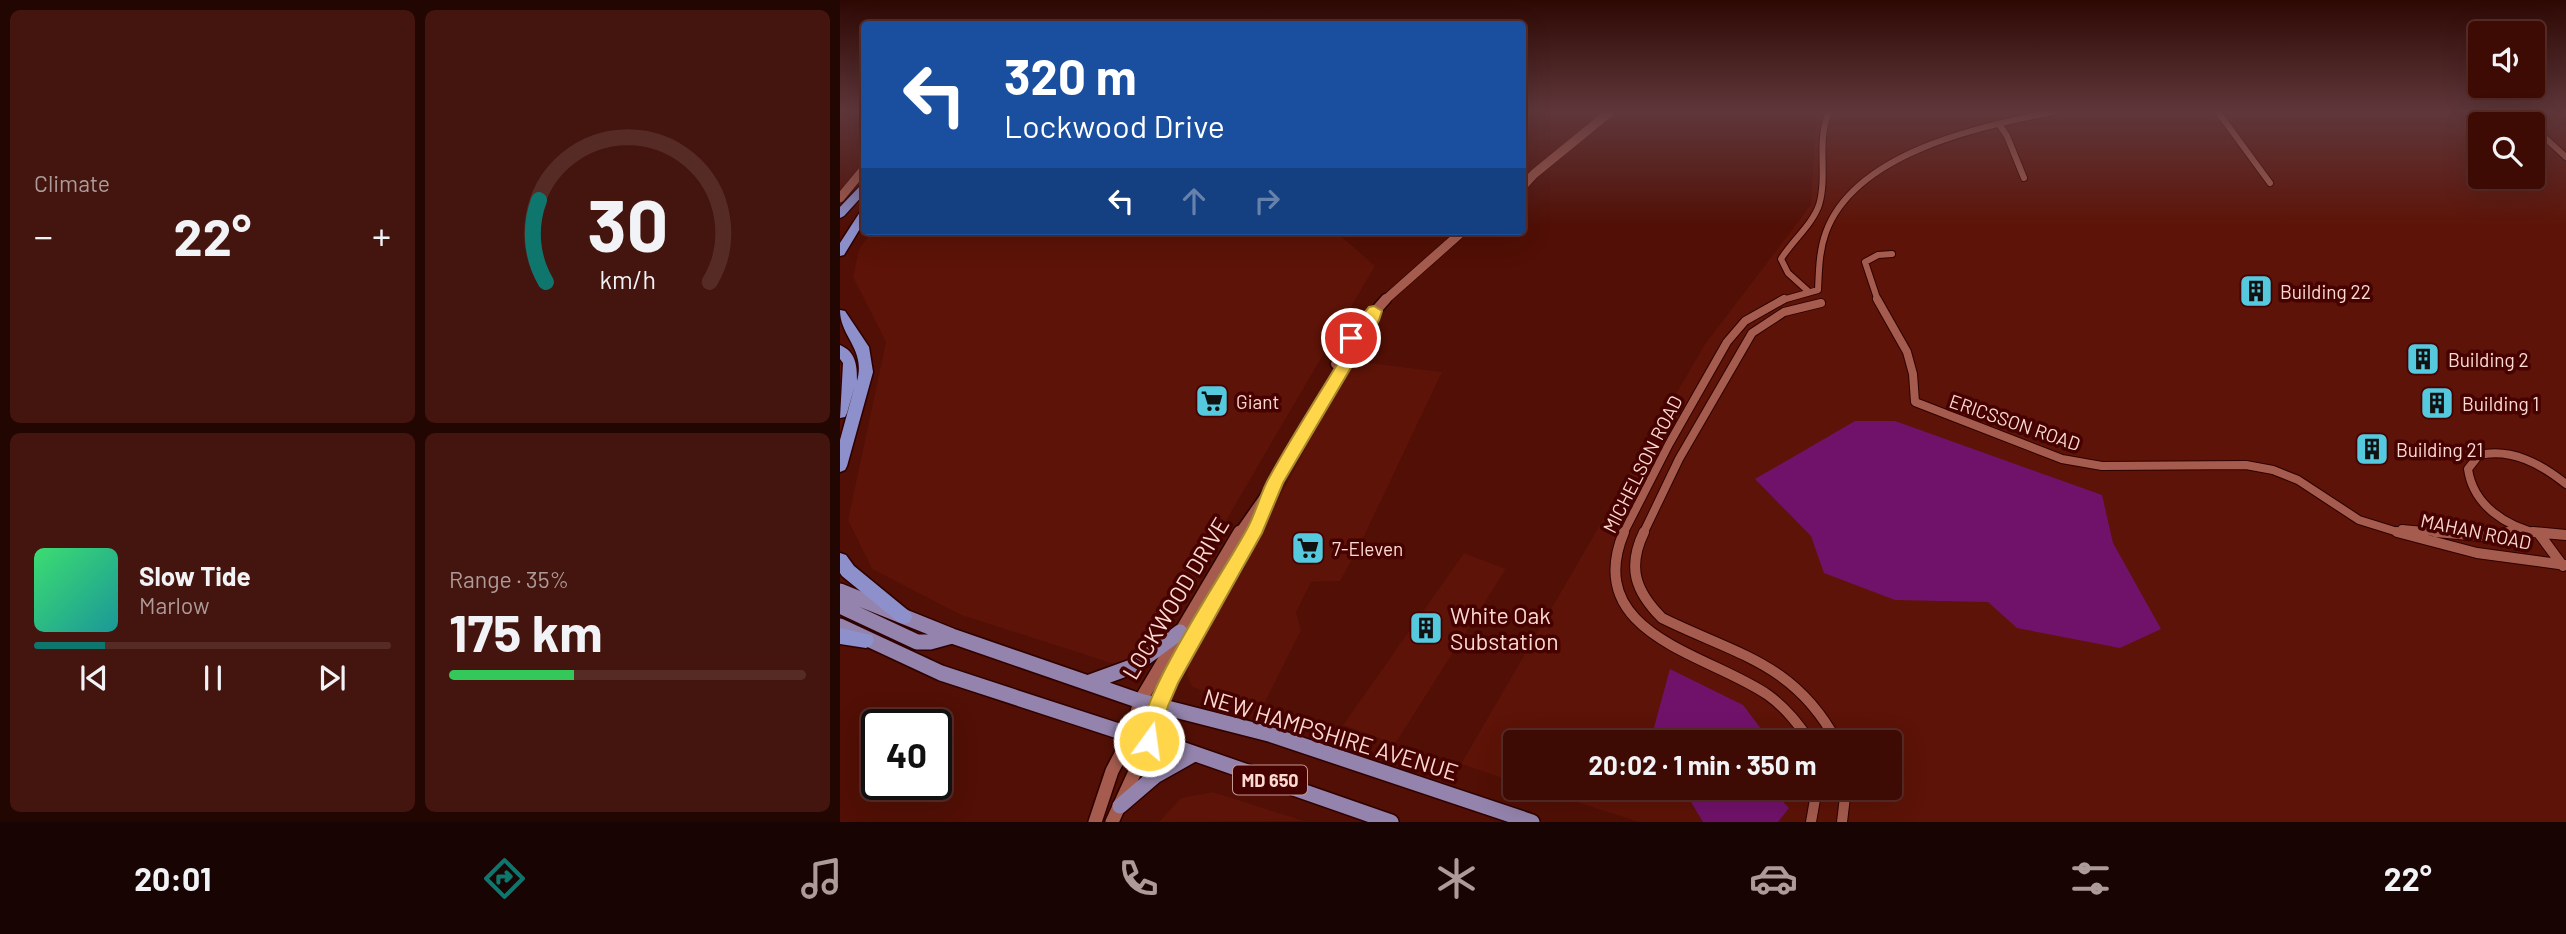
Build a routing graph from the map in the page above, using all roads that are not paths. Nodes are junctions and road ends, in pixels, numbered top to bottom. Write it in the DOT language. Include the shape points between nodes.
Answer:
graph roads {
  1 [pos="1563,150"];
  2 [pos="1824,150"];
  3 [pos="1915,150"];
  4 [pos="2013,150"];
  5 [pos="2246,150"];
  6 [pos="861,174"];
  7 [pos="2024,178"];
  8 [pos="1526,181"];
  9 [pos="2270,183"];
  10 [pos="861,191"];
  11 [pos="842,207"];
  12 [pos="861,214"];
  13 [pos="861,216"];
  14 [pos="1459,235"];
  15 [pos="840,236"];
  16 [pos="840,252"];
  17 [pos="1892,254"];
  18 [pos="1813,291"];
  19 [pos="1821,303"];
  20 [pos="840,314"];
  21 [pos="840,350"];
  22 [pos="840,413"];
  23 [pos="840,466"];
  24 [pos="2273,470"];
  25 [pos="1276,481"];
  26 [pos="2566,484"];
  27 [pos="2515,526"];
  28 [pos="2382,528"];
  29 [pos="2540,535"];
  30 [pos="2566,535"];
  31 [pos="840,560"];
  32 [pos="2565,567"];
  33 [pos="840,591"];
  34 [pos="840,606"];
  35 [pos="904,617"];
  36 [pos="840,626"];
  37 [pos="1180,632"];
  38 [pos="840,636"];
  39 [pos="952,636"];
  40 [pos="866,640"];
  41 [pos="1090,682"];
  42 [pos="1140,701"];
  43 [pos="1158,705"];
  44 [pos="1804,730"];
  45 [pos="1830,730"];
  46 [pos="1131,735"];
  47 [pos="1149,741"];
  48 [pos="1194,754"];
  49 [pos="1815,800"];
  50 [pos="1845,800"];
  51 [pos="1120,806"];
  52 [pos="1095,822"];
  53 [pos="1112,822"];
  54 [pos="1391,822"];
  55 [pos="1532,822"];
  56 [pos="1811,822"];
  57 [pos="1842,822"];
  1 -- 8 [label="street"];
  2 -- 18 [label="street" via="1819,204 1781,259 1791,277"];
  3 -- 18 [label="street" via="1886,163 1860,182 1835,212 1824,237"];
  4 -- 7 [label="street"];
  5 -- 9 [label="street"];
  6 -- 11 [label="street"];
  10 -- 11 [label="highway"];
  12 -- 15 [label="highway"];
  13 -- 16 [label="highway"];
  14 -- 25 [label="street, LOCKWOOD DRIVE" via="1401,282 1374,311"];
  17 -- 24 [label="street, ERICSSON ROAD" via="1865,262 1881,308 1907,352 1915,402 2062,459 2102,466 2246,465"];
  18 -- 44 [label="street, MICHELSON ROAD" via="1758,312 1729,340 1669,443 1621,539 1615,562 1617,587 1629,612 1643,627 1758,687 1793,712"];
  19 -- 45 [label="street, MICHELSON ROAD" via="1781,312 1752,333 1679,459 1635,550 1633,566 1646,603 1661,618 1795,683 1814,701"];
  20 -- 23 [label="highway" via="862,347 866,372"];
  21 -- 22 [label="highway" via="850,362 850,381"];
  24 -- 28 [label="street, MAHAN ROAD" via="2298,480 2359,520"];
  25 -- 37 [label="street, LOCKWOOD DRIVE"];
  25 -- 43 [label="street, LOCKWOOD DRIVE" via="1256,528"];
  26 -- 27 [label="street" via="2518,457 2498,452 2477,456 2468,469 2473,489 2489,508"];
  27 -- 28 [label="street, MAHAN ROAD" via="2492,537"];
  27 -- 29 [label="street"];
  28 -- 32 [label="street, MAHAN ROAD" via="2477,553"];
  29 -- 30 [label="street"];
  29 -- 32 [label="street, MAHAN ROAD"];
  31 -- 35 [label="highway"];
  33 -- 35 [label="main road, NEW HAMPSHIRE AVENUE / MD 650"];
  34 -- 39 [label="main road" via="918,642"];
  35 -- 39 [label="main road, NEW HAMPSHIRE AVENUE / MD 650"];
  36 -- 40 [label="main road, MD 650"];
  37 -- 41 [label="main road" via="1134,666"];
  37 -- 42 [label="street, LOCKWOOD DRIVE"];
  38 -- 40 [label="highway"];
  39 -- 41 [label="main road, NEW HAMPSHIRE AVENUE / MD 650"];
  40 -- 46 [label="main road, MD 650" via="941,673"];
  41 -- 42 [label="main road, NEW HAMPSHIRE AVENUE / MD 650"];
  42 -- 43 [label="main road, NEW HAMPSHIRE AVENUE / MD 650"];
  42 -- 46 [label="street, LOCKWOOD DRIVE"];
  43 -- 47 [label="street, LOCKWOOD DRIVE"];
  43 -- 55 [label="main road, NEW HAMPSHIRE AVENUE / MD 650" via="1269,734"];
  46 -- 47 [label="main road, MD 650"];
  46 -- 52 [label="street, LOCKWOOD DRIVE" via="1112,771"];
  47 -- 48 [label="main road, MD 650"];
  47 -- 51 [label="street, LOCKWOOD DRIVE"];
  48 -- 51 [label="main road" via="1155,776"];
  48 -- 54 [label="main road, MD 650"];
  49 -- 56 [label="street"];
  50 -- 57 [label="street"];
  51 -- 53 [label="street, LOCKWOOD DRIVE"];
}
